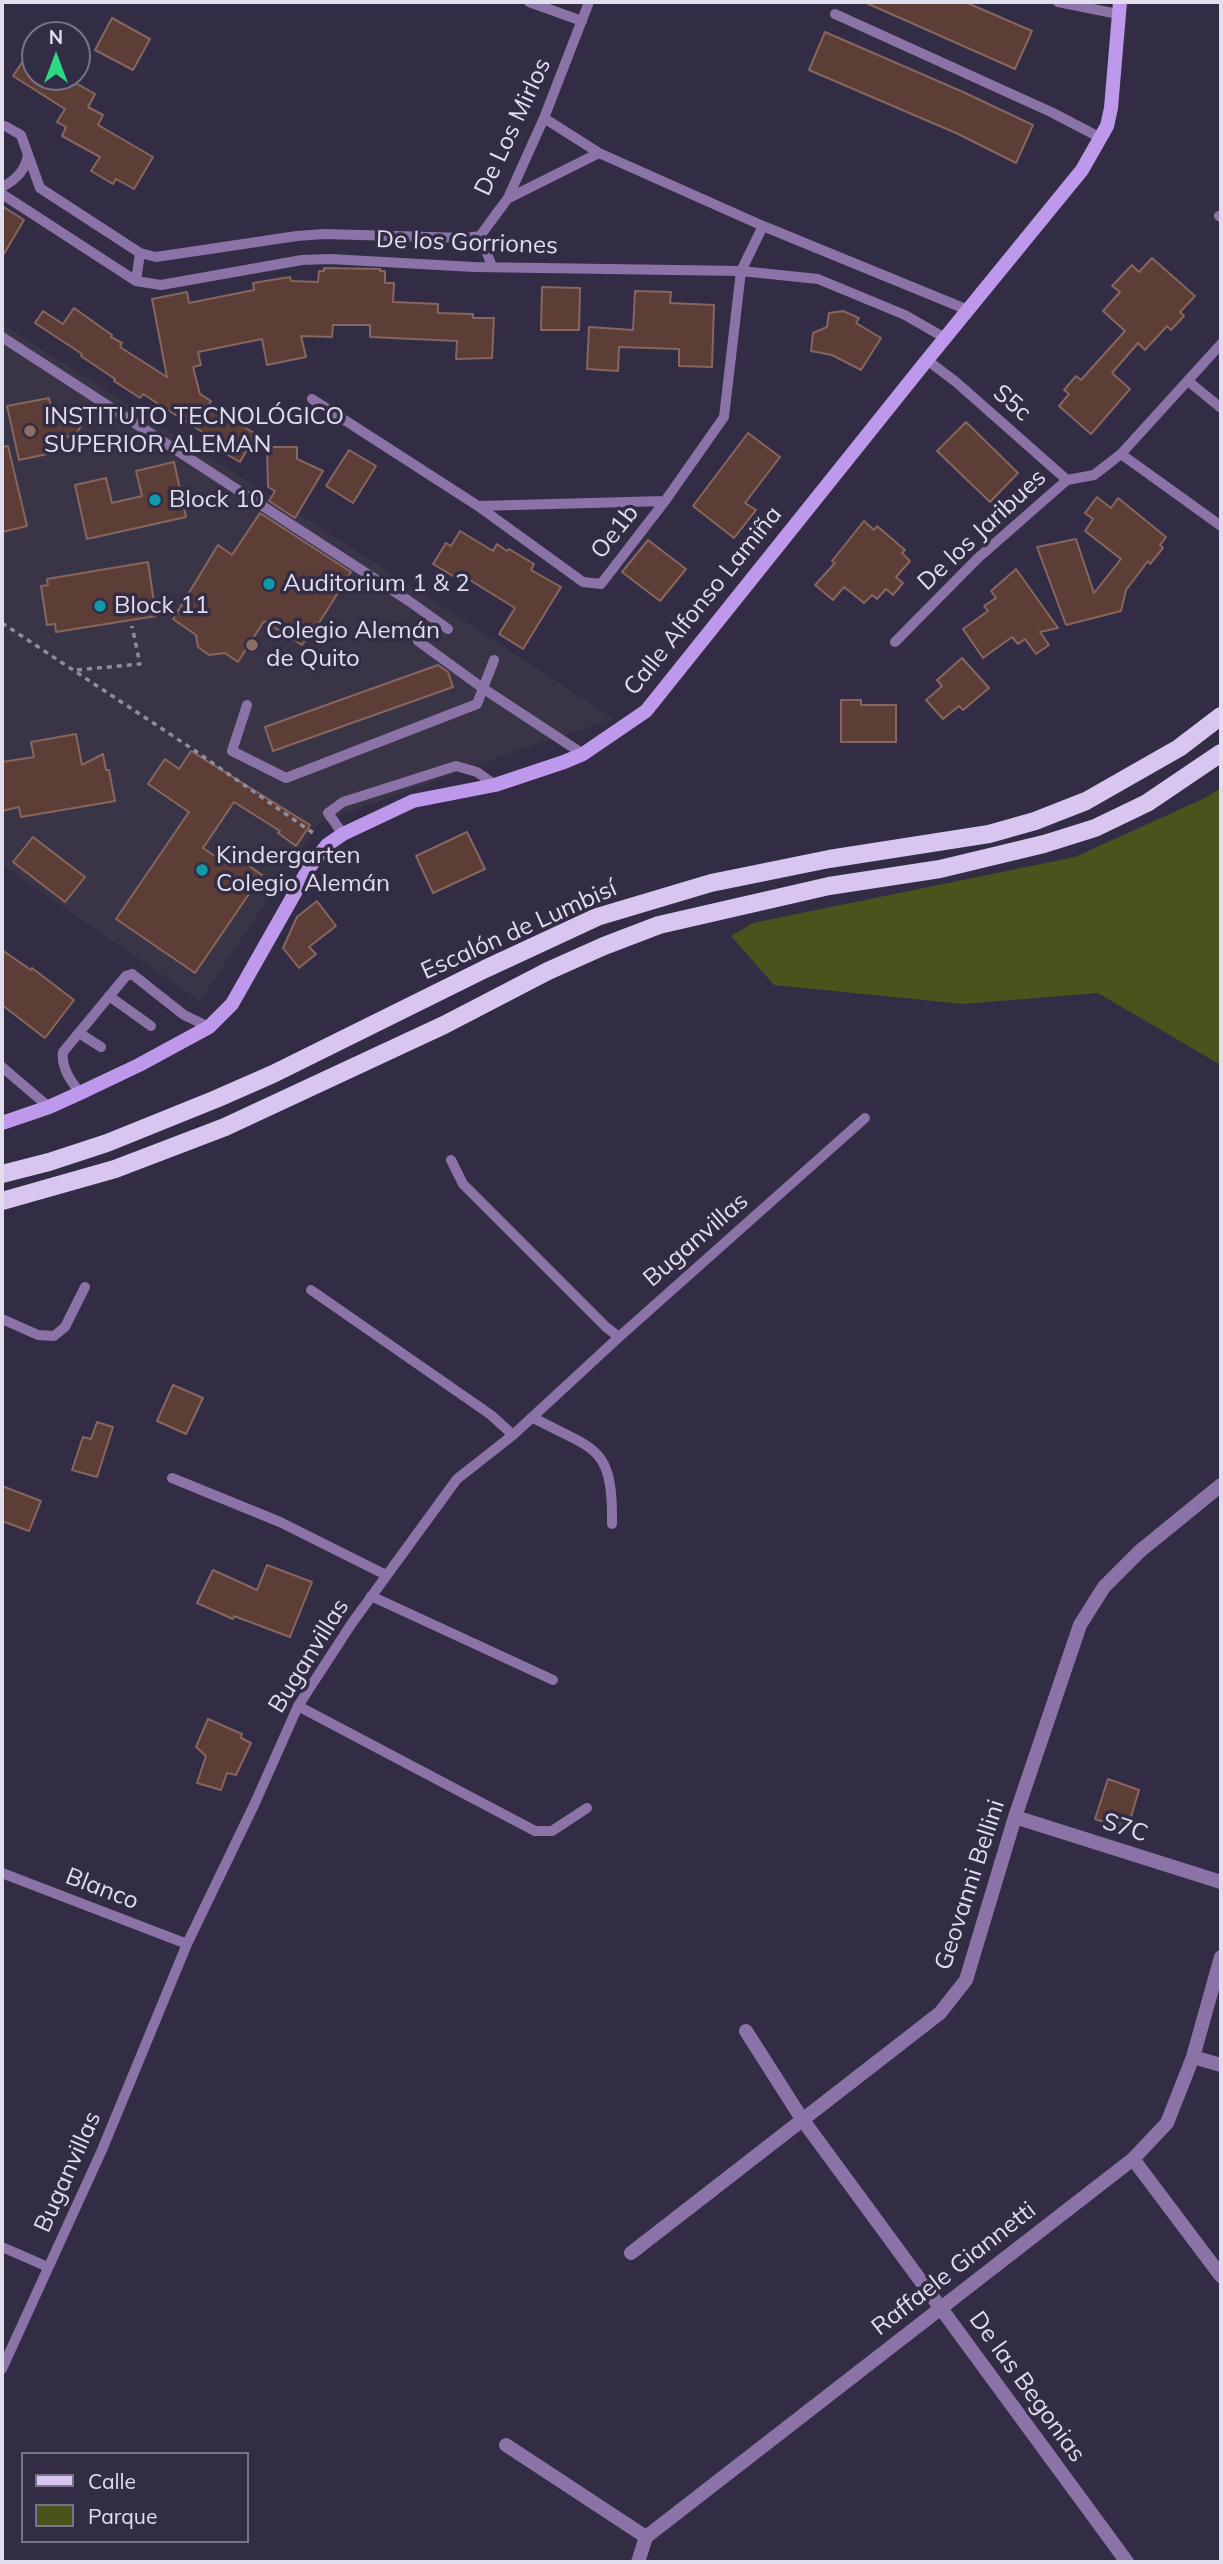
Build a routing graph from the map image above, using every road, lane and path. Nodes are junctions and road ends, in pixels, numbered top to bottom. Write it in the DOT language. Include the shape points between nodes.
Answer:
graph roads {
  1 [pos="529,2"];
  2 [pos="589,2"];
  3 [pos="1058,2"];
  4 [pos="1119,8"];
  5 [pos="835,14"];
  6 [pos="582,21"];
  7 [pos="544,118"];
  8 [pos="2,126"];
  9 [pos="1101,138"];
  10 [pos="599,153"];
  11 [pos="28,154"];
  12 [pos="2,187"];
  13 [pos="2,194"];
  14 [pos="508,198"];
  15 [pos="763,226"];
  16 [pos="480,236"];
  17 [pos="140,253"];
  18 [pos="492,266"];
  19 [pos="741,271"];
  20 [pos="136,281"];
  21 [pos="968,310"];
  22 [pos="2,337"];
  23 [pos="945,338"];
  24 [pos="1221,344"];
  25 [pos="927,360"];
  26 [pos="1188,381"];
  27 [pos="312,399"];
  28 [pos="1221,408"];
  29 [pos="1121,454"];
  30 [pos="1067,480"];
  31 [pos="665,502"];
  32 [pos="478,506"];
  33 [pos="1221,526"];
  34 [pos="2,623"];
  35 [pos="132,626"];
  36 [pos="448,629"];
  37 [pos="418,641"];
  38 [pos="895,642"];
  39 [pos="494,660"];
  40 [pos="75,670"];
  41 [pos="484,689"];
  42 [pos="247,705"];
  43 [pos="1221,716"];
  44 [pos="1221,753"];
  45 [pos="583,754"];
  46 [pos="495,785"];
  47 [pos="313,833"];
  48 [pos="343,834"];
  49 [pos="109,996"];
  50 [pos="151,1026"];
  51 [pos="209,1027"];
  52 [pos="79,1033"];
  53 [pos="101,1047"];
  54 [pos="2,1067"];
  55 [pos="80,1094"];
  56 [pos="49,1107"];
  57 [pos="865,1118"];
  58 [pos="2,1122"];
  59 [pos="451,1160"];
  60 [pos="2,1174"];
  61 [pos="2,1201"];
  62 [pos="85,1287"];
  63 [pos="311,1290"];
  64 [pos="2,1319"];
  65 [pos="619,1337"];
  66 [pos="532,1417"];
  67 [pos="513,1435"];
  68 [pos="172,1478"];
  69 [pos="1221,1485"];
  70 [pos="612,1524"];
  71 [pos="386,1575"];
  72 [pos="371,1596"];
  73 [pos="553,1680"];
  74 [pos="298,1706"];
  75 [pos="587,1808"];
  76 [pos="1016,1817"];
  77 [pos="2,1873"];
  78 [pos="1221,1882"];
  79 [pos="187,1944"];
  80 [pos="1221,1957"];
  81 [pos="746,2031"];
  82 [pos="1193,2057"];
  83 [pos="1221,2065"];
  84 [pos="802,2119"];
  85 [pos="1133,2159"];
  86 [pos="2,2247"];
  87 [pos="631,2253"];
  88 [pos="48,2267"];
  89 [pos="1221,2276"];
  90 [pos="942,2308"];
  91 [pos="2,2369"];
  92 [pos="506,2445"];
  93 [pos="646,2538"];
  94 [pos="638,2562"];
  95 [pos="1127,2562"];
  1 -- 6 [label="lane"];
  2 -- 6 [label="lane, De Los Mirlos"];
  3 -- 4 [label="lane"];
  4 -- 9 [label="street, Calle Alfonso Lamiña" via="1111,108"];
  5 -- 9 [label="lane"];
  6 -- 7 [label="lane, De Los Mirlos"];
  7 -- 10 [label="lane"];
  7 -- 14 [label="lane, De Los Mirlos"];
  8 -- 11 [label="lane" via="21,135"];
  9 -- 21 [label="street, Calle Alfonso Lamiña" via="1082,170"];
  10 -- 14 [label="lane"];
  10 -- 15 [label="lane"];
  11 -- 12 [label="lane" via="18,176"];
  11 -- 17 [label="lane" via="40,188"];
  13 -- 20 [label="lane, De los Gorriones"];
  14 -- 16 [label="lane, De Los Mirlos"];
  15 -- 19 [label="lane, Oe1b"];
  15 -- 21 [label="lane"];
  16 -- 17 [label="lane, De los Gorriones" via="324,234 156,257"];
  16 -- 18 [label="lane"];
  17 -- 20 [label="lane"];
  18 -- 19 [label="lane, De los Gorriones"];
  18 -- 20 [label="lane, De los Gorriones" via="302,260 161,285"];
  19 -- 23 [label="lane, De los Gorriones" via="818,279 905,315"];
  19 -- 31 [label="lane, Oe1b" via="724,417"];
  21 -- 23 [label="street, Calle Alfonso Lamiña"];
  22 -- 36 [label="lane"];
  23 -- 25 [label="street, Calle Alfonso Lamiña"];
  24 -- 26 [label="lane, De los Jaribues"];
  25 -- 30 [label="lane, S5c"];
  25 -- 45 [label="street, Calle Alfonso Lamiña" via="646,711"];
  26 -- 28 [label="lane"];
  26 -- 29 [label="lane, De los Jaribues"];
  27 -- 32 [label="lane, Oe1b"];
  29 -- 30 [label="lane, De los Jaribues" via="1094,475"];
  29 -- 33 [label="lane"];
  30 -- 38 [label="lane, De los Jaribues" via="978,558"];
  31 -- 32 [label="lane"];
  31 -- 32 [label="lane, Oe1b" via="601,584 583,582"];
  34 -- 40 [label="path"];
  35 -- 40 [label="path" via="140,664"];
  37 -- 41 [label="lane"];
  39 -- 41 [label="lane"];
  40 -- 47 [label="path"];
  41 -- 42 [label="lane" via="477,704 286,778 232,751"];
  41 -- 45 [label="lane"];
  43 -- 60 [label="main road, Escalón de Lumbisí" via="1179,748 1086,801 1035,821 989,834 711,883 597,917 227,1094 107,1143"];
  44 -- 61 [label="main road, Escalón de Lumbisí" via="1147,803 1057,841 940,869 717,910 648,929 548,971 225,1127 115,1169"];
  45 -- 46 [label="street, Calle Alfonso Lamiña"];
  46 -- 48 [label="street, Calle Alfonso Lamiña" via="413,801"];
  46 -- 48 [label="lane" via="477,772 456,766 343,802 328,813"];
  48 -- 51 [label="street, Calle Alfonso Lamiña" via="327,845 309,869 232,1004"];
  49 -- 50 [label="lane"];
  49 -- 51 [label="lane" via="132,974 184,1015"];
  49 -- 52 [label="lane"];
  51 -- 55 [label="street, Calle Alfonso Lamiña"];
  52 -- 53 [label="lane"];
  52 -- 55 [label="lane" via="63,1052 62,1061"];
  54 -- 56 [label="lane"];
  55 -- 56 [label="street, Calle Alfonso Lamiña"];
  56 -- 58 [label="street, Calle Alfonso Lamiña"];
  57 -- 65 [label="lane, Buganvillas"];
  59 -- 65 [label="lane" via="463,1184"];
  62 -- 64 [label="lane" via="65,1326 54,1336 38,1335"];
  63 -- 67 [label="lane"];
  65 -- 66 [label="lane, Buganvillas"];
  66 -- 67 [label="lane, Buganvillas"];
  66 -- 70 [label="lane" via="595,1450 608,1476"];
  67 -- 71 [label="lane, Buganvillas" via="457,1479"];
  68 -- 71 [label="lane" via="280,1522"];
  69 -- 76 [label="street, Geovanni Bellini" via="1140,1550 1104,1587 1080,1625"];
  71 -- 72 [label="lane, Buganvillas"];
  72 -- 73 [label="lane"];
  72 -- 74 [label="lane, Buganvillas"];
  74 -- 75 [label="lane" via="535,1831 552,1831"];
  74 -- 79 [label="lane, Buganvillas"];
  76 -- 78 [label="street, S7C"];
  76 -- 84 [label="street, Geovanni Bellini" via="966,1980 940,2013"];
  77 -- 79 [label="lane, Blanco"];
  79 -- 88 [label="lane, Buganvillas"];
  80 -- 82 [label="street, Raffaele Giannetti"];
  81 -- 84 [label="street, De las Begonias"];
  82 -- 83 [label="street"];
  82 -- 85 [label="street, Raffaele Giannetti" via="1167,2123"];
  84 -- 87 [label="street, Geovanni Bellini"];
  84 -- 90 [label="street, De las Begonias"];
  85 -- 89 [label="street"];
  85 -- 90 [label="street, Raffaele Giannetti"];
  86 -- 88 [label="lane"];
  88 -- 91 [label="lane, Buganvillas"];
  90 -- 93 [label="street, Raffaele Giannetti"];
  90 -- 95 [label="street, De las Begonias"];
  92 -- 93 [label="street"];
  93 -- 94 [label="street"];
}
